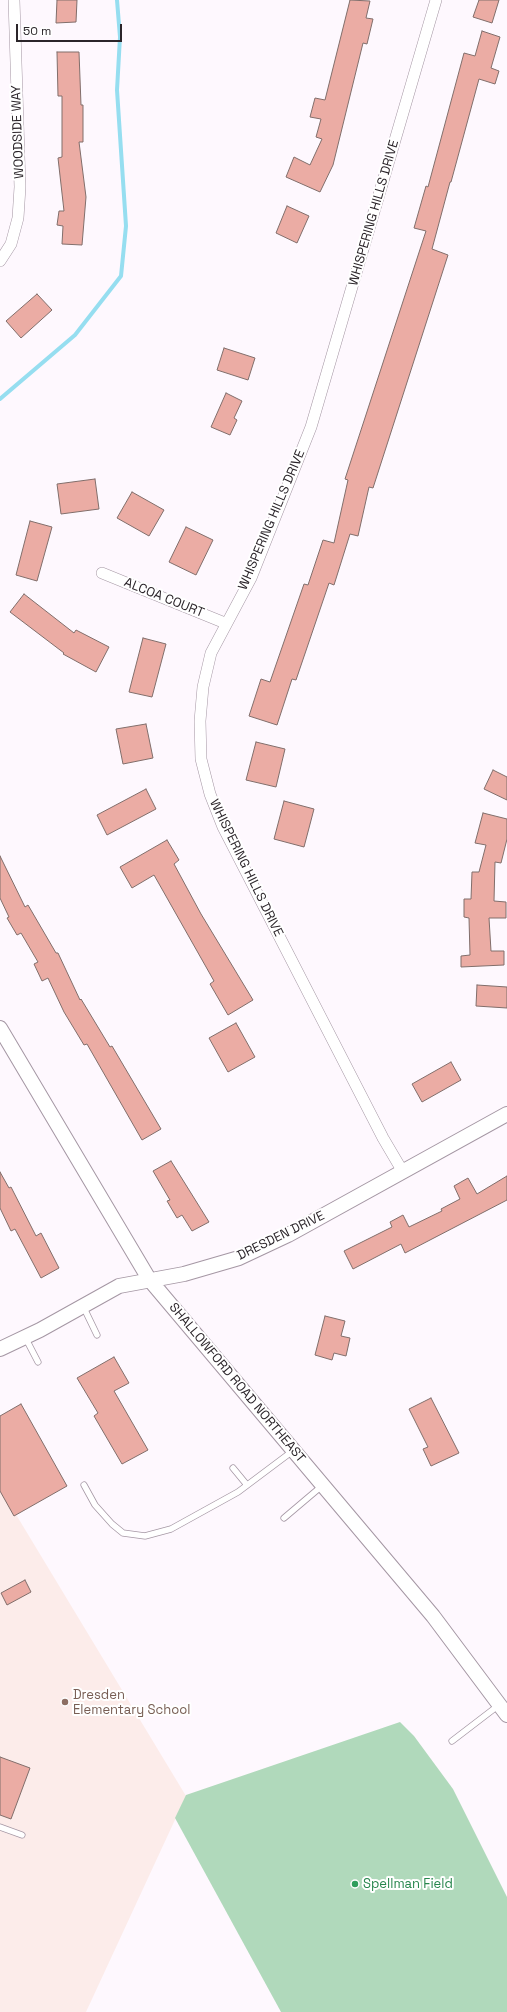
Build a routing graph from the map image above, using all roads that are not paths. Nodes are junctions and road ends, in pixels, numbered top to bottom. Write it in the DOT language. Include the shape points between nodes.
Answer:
graph roads {
  1 [pos="14,0"];
  2 [pos="436,0"];
  3 [pos="0,261"];
  4 [pos="102,573"];
  5 [pos="225,624"];
  6 [pos="0,1028"];
  7 [pos="507,1114"];
  8 [pos="403,1172"];
  9 [pos="149,1279"];
  10 [pos="83,1305"];
  11 [pos="97,1334"];
  12 [pos="25,1337"];
  13 [pos="0,1349"];
  14 [pos="38,1362"];
  15 [pos="294,1450"];
  16 [pos="233,1468"];
  17 [pos="84,1485"];
  18 [pos="247,1485"];
  19 [pos="324,1485"];
  20 [pos="284,1518"];
  21 [pos="503,1710"];
  22 [pos="452,1741"];
  23 [pos="0,1827"];
  24 [pos="22,1835"];
  1 -- 3 [label="street, WOODSIDE WAY" via="20,187 18,218 10,244"];
  2 -- 5 [label="street, WHISPERING HILLS DRIVE" via="311,427 251,578"];
  4 -- 5 [label="street, ALCOA COURT"];
  5 -- 8 [label="street, WHISPERING HILLS DRIVE" via="211,653 203,688 200,721 201,759 210,794 223,828"];
  6 -- 9 [label="street, SHALLOWFORD ROAD NORTHEAST"];
  7 -- 8 [label="street, DRESDEN DRIVE"];
  8 -- 9 [label="street, DRESDEN DRIVE" via="288,1235 239,1258 184,1274"];
  9 -- 10 [label="street, DRESDEN DRIVE" via="119,1286"];
  9 -- 15 [label="street, SHALLOWFORD ROAD NORTHEAST"];
  10 -- 11 [label="lane"];
  10 -- 12 [label="street, DRESDEN DRIVE"];
  12 -- 13 [label="street, DRESDEN DRIVE"];
  12 -- 14 [label="lane"];
  15 -- 18 [label="lane"];
  15 -- 19 [label="street, SHALLOWFORD ROAD NORTHEAST"];
  16 -- 18 [label="lane"];
  17 -- 18 [label="lane" via="95,1505 112,1524 123,1533 145,1536 171,1529"];
  19 -- 20 [label="lane"];
  19 -- 21 [label="street, SHALLOWFORD ROAD NORTHEAST" via="433,1616"];
  21 -- 22 [label="lane"];
  23 -- 24 [label="lane"];
}
